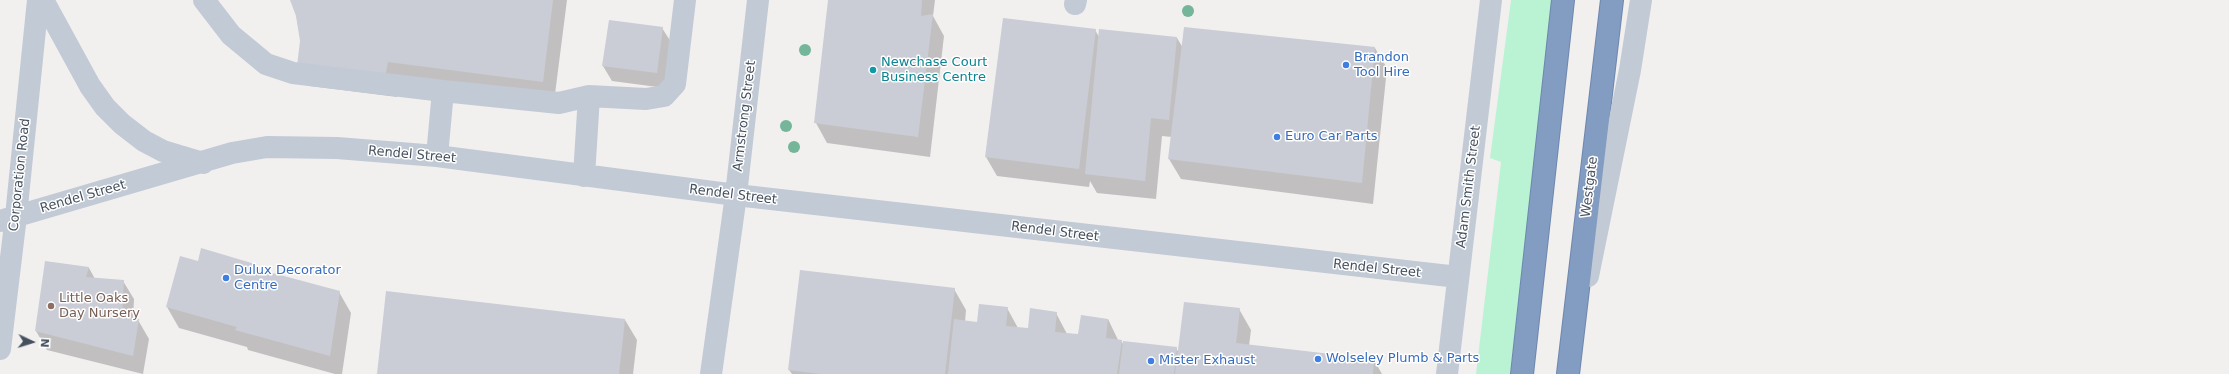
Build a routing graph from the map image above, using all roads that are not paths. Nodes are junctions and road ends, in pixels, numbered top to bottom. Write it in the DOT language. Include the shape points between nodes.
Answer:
graph roads {
  1 [pos="38,0"];
  2 [pos="43,0"];
  3 [pos="204,0"];
  4 [pos="684,0"];
  5 [pos="758,0"];
  6 [pos="1491,0"];
  7 [pos="1563,0"];
  8 [pos="1612,0"];
  9 [pos="1641,0"];
  10 [pos="444,91"];
  11 [pos="589,96"];
  12 [pos="437,156"];
  13 [pos="203,164"];
  14 [pos="584,176"];
  15 [pos="736,195"];
  16 [pos="8,219"];
  17 [pos="1458,278"];
  18 [pos="0,349"];
  19 [pos="712,374"];
  20 [pos="1447,374"];
  21 [pos="1522,374"];
  22 [pos="1568,374"];
  1 -- 16 [label="street, Corporation Road"];
  2 -- 13 [label="street" via="90,86 105,107 144,141 163,152"];
  3 -- 10 [label="street" via="231,35 266,64 293,73"];
  4 -- 11 [label="street" via="675,84 664,96 646,100"];
  5 -- 15 [label="street, Armstrong Street"];
  6 -- 17 [label="street, Adam Smith Street"];
  7 -- 21 [label="highway"];
  8 -- 22 [label="highway, Westgate"];
  9 -- 22 [label="street" via="1630,70"];
  10 -- 11 [label="street" via="559,103"];
  10 -- 12 [label="street"];
  11 -- 14 [label="street"];
  12 -- 13 [label="street, Rendel Street" via="337,148 267,147 232,154"];
  12 -- 14 [label="street, Rendel Street"];
  13 -- 16 [label="street, Rendel Street"];
  14 -- 15 [label="street, Rendel Street"];
  15 -- 17 [label="street, Rendel Street"];
  15 -- 19 [label="street, Armstrong Street"];
  16 -- 18 [label="street, Corporation Road"];
  17 -- 20 [label="street, Adam Smith Street"];
}
